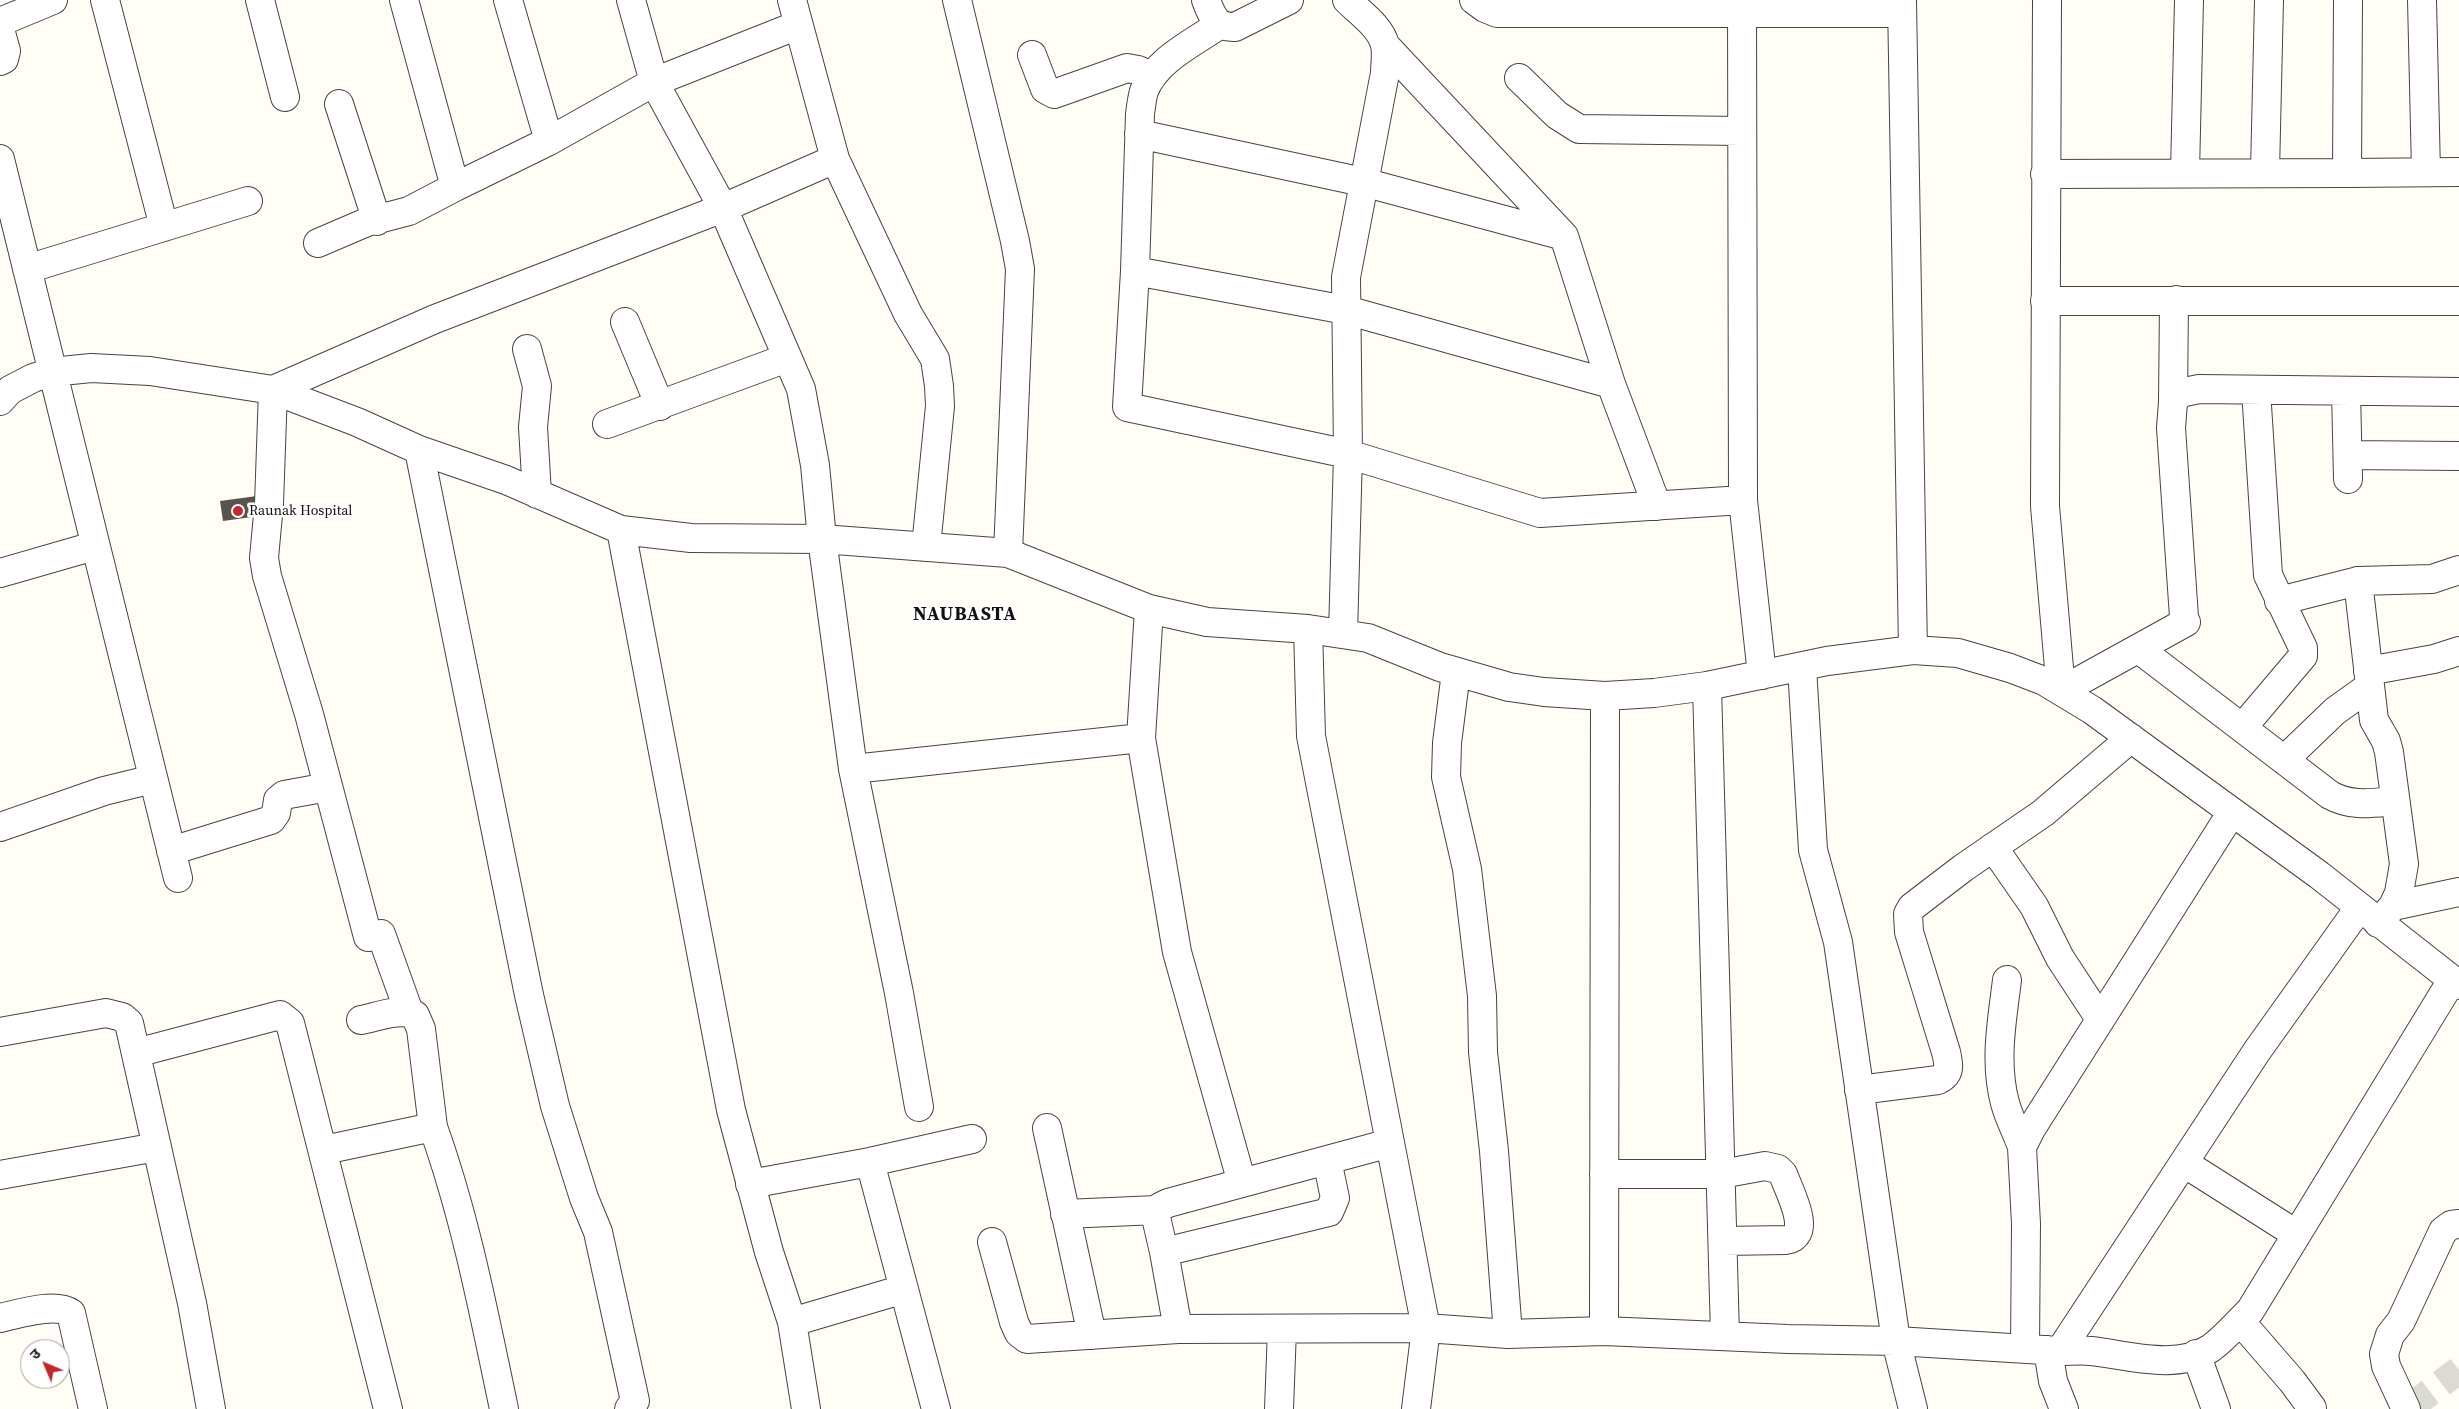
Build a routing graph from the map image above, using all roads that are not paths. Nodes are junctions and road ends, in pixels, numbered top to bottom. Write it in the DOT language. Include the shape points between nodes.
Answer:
graph roads {
  1 [pos="53,0"];
  2 [pos="105,0"];
  3 [pos="260,0"];
  4 [pos="404,0"];
  5 [pos="508,0"];
  6 [pos="631,0"];
  7 [pos="957,0"];
  8 [pos="1206,0"];
  9 [pos="1289,0"];
  10 [pos="1347,0"];
  11 [pos="1474,0"];
  12 [pos="2047,0"];
  13 [pos="2189,0"];
  14 [pos="2263,0"];
  15 [pos="2269,0"];
  16 [pos="2348,0"];
  17 [pos="2422,0"];
  18 [pos="1742,6"];
  19 [pos="1902,7"];
  20 [pos="795,12"];
  21 [pos="0,22"];
  22 [pos="1219,25"];
  23 [pos="0,29"];
  24 [pos="1385,45"];
  25 [pos="1032,55"];
  26 [pos="0,61"];
  27 [pos="1152,76"];
  28 [pos="1519,78"];
  29 [pos="654,82"];
  30 [pos="285,97"];
  31 [pos="339,104"];
  32 [pos="1742,132"];
  33 [pos="1139,134"];
  34 [pos="549,141"];
  35 [pos="0,159"];
  36 [pos="835,159"];
  37 [pos="2265,172"];
  38 [pos="2426,172"];
  39 [pos="2459,172"];
  40 [pos="2185,173"];
  41 [pos="2347,173"];
  42 [pos="2046,174"];
  43 [pos="1364,182"];
  44 [pos="455,187"];
  45 [pos="248,201"];
  46 [pos="723,208"];
  47 [pos="378,221"];
  48 [pos="164,227"];
  49 [pos="1564,236"];
  50 [pos="318,243"];
  51 [pos="27,269"];
  52 [pos="1135,271"];
  53 [pos="2045,301"];
  54 [pos="2175,301"];
  55 [pos="2459,301"];
  56 [pos="1346,310"];
  57 [pos="625,322"];
  58 [pos="528,349"];
  59 [pos="787,358"];
  60 [pos="52,372"];
  61 [pos="1611,384"];
  62 [pos="273,390"];
  63 [pos="2256,390"];
  64 [pos="2346,391"];
  65 [pos="2459,392"];
  66 [pos="0,401"];
  67 [pos="2173,402"];
  68 [pos="660,406"];
  69 [pos="607,424"];
  70 [pos="419,450"];
  71 [pos="1348,454"];
  72 [pos="2459,456"];
  73 [pos="537,494"];
  74 [pos="1742,500"];
  75 [pos="1657,506"];
  76 [pos="621,530"];
  77 [pos="822,539"];
  78 [pos="94,546"];
  79 [pos="926,548"];
  80 [pos="1008,553"];
  81 [pos="2459,570"];
  82 [pos="0,574"];
  83 [pos="2358,582"];
  84 [pos="2279,602"];
  85 [pos="1149,609"];
  86 [pos="1308,629"];
  87 [pos="1343,634"];
  88 [pos="1913,650"];
  89 [pos="2459,651"];
  90 [pos="2144,653"];
  91 [pos="1802,667"];
  92 [pos="1456,672"];
  93 [pos="1762,675"];
  94 [pos="2369,678"];
  95 [pos="1707,686"];
  96 [pos="2061,691"];
  97 [pos="1605,696"];
  98 [pos="2242,728"];
  99 [pos="1141,738"];
  100 [pos="2131,738"];
  101 [pos="2284,760"];
  102 [pos="853,769"];
  103 [pos="153,779"];
  104 [pos="328,787"];
  105 [pos="2395,801"];
  106 [pos="2232,812"];
  107 [pos="0,827"];
  108 [pos="1994,847"];
  109 [pos="171,851"];
  110 [pos="178,878"];
  111 [pos="2459,892"];
  112 [pos="2377,912"];
  113 [pos="2006,980"];
  114 [pos="2455,982"];
  115 [pos="409,1012"];
  116 [pos="2100,1019"];
  117 [pos="361,1020"];
  118 [pos="0,1032"];
  119 [pos="136,1053"];
  120 [pos="1859,1090"];
  121 [pos="919,1107"];
  122 [pos="433,1127"];
  123 [pos="1047,1128"];
  124 [pos="972,1139"];
  125 [pos="1390,1142"];
  126 [pos="157,1146"];
  127 [pos="2022,1147"];
  128 [pos="324,1150"];
  129 [pos="1327,1160"];
  130 [pos="870,1162"];
  131 [pos="2184,1163"];
  132 [pos="1604,1174"];
  133 [pos="1721,1174"];
  134 [pos="0,1175"];
  135 [pos="1242,1183"];
  136 [pos="750,1184"];
  137 [pos="1157,1210"];
  138 [pos="1065,1214"];
  139 [pos="2459,1224"];
  140 [pos="2296,1234"];
  141 [pos="1723,1241"];
  142 [pos="992,1242"];
  143 [pos="1164,1252"];
  144 [pos="904,1289"];
  145 [pos="0,1318"];
  146 [pos="2240,1321"];
  147 [pos="792,1322"];
  148 [pos="1426,1328"];
  149 [pos="1178,1329"];
  150 [pos="1282,1329"];
  151 [pos="1604,1330"];
  152 [pos="1508,1334"];
  153 [pos="1092,1335"];
  154 [pos="1725,1335"];
  155 [pos="1896,1341"];
  156 [pos="2045,1350"];
  157 [pos="2196,1354"];
  158 [pos="2312,1408"];
  159 [pos="93,1409"];
  160 [pos="211,1409"];
  161 [pos="388,1409"];
  162 [pos="504,1409"];
  163 [pos="629,1409"];
  164 [pos="806,1409"];
  165 [pos="936,1409"];
  166 [pos="1279,1409"];
  167 [pos="1416,1409"];
  168 [pos="1913,1409"];
  169 [pos="2064,1409"];
  170 [pos="2216,1409"];
  171 [pos="2406,1409"];
  1 -- 21 [label="street"];
  2 -- 48 [label="street"];
  3 -- 30 [label="street"];
  4 -- 44 [label="street"];
  5 -- 34 [label="street"];
  6 -- 29 [label="street"];
  7 -- 80 [label="street" via="1020,269"];
  8 -- 22 [label="street"];
  9 -- 22 [label="street" via="1235,27"];
  10 -- 24 [label="street" via="1378,31"];
  11 -- 18 [label="street" via="1496,13"];
  12 -- 42 [label="street"];
  13 -- 40 [label="street"];
  14 -- 15 [label="street"];
  15 -- 37 [label="street"];
  16 -- 41 [label="street"];
  17 -- 38 [label="street"];
  18 -- 19 [label="street"];
  18 -- 32 [label="street"];
  19 -- 88 [label="street"];
  20 -- 29 [label="street"];
  20 -- 36 [label="street"];
  22 -- 27 [label="street" via="1164,63"];
  23 -- 26 [label="street" via="6,51"];
  24 -- 43 [label="street" via="1385,73"];
  24 -- 49 [label="street"];
  25 -- 27 [label="street" via="1045,89 1054,94 1127,68"];
  27 -- 33 [label="street" via="1144,92"];
  28 -- 32 [label="street" via="1557,114 1579,129"];
  29 -- 34 [label="street"];
  29 -- 46 [label="street"];
  31 -- 47 [label="street"];
  32 -- 74 [label="street"];
  33 -- 43 [label="street"];
  33 -- 52 [label="street"];
  34 -- 44 [label="street"];
  35 -- 51 [label="street"];
  36 -- 46 [label="street"];
  36 -- 79 [label="street" via="908,314 935,359 940,406"];
  37 -- 40 [label="street"];
  37 -- 41 [label="street"];
  38 -- 39 [label="street"];
  38 -- 41 [label="street"];
  40 -- 42 [label="street"];
  42 -- 53 [label="street"];
  43 -- 49 [label="street"];
  43 -- 56 [label="street" via="1346,277"];
  44 -- 47 [label="street" via="409,211"];
  45 -- 48 [label="street"];
  46 -- 59 [label="street"];
  46 -- 62 [label="street" via="435,319"];
  47 -- 50 [label="street" via="367,222"];
  48 -- 51 [label="street"];
  49 -- 61 [label="street"];
  51 -- 60 [label="street"];
  52 -- 56 [label="street"];
  52 -- 71 [label="street" via="1127,407"];
  53 -- 54 [label="street"];
  53 -- 96 [label="street" via="2045,506"];
  54 -- 55 [label="street"];
  54 -- 67 [label="street"];
  56 -- 61 [label="street"];
  56 -- 71 [label="street"];
  57 -- 68 [label="street"];
  58 -- 73 [label="street" via="537,386 533,427"];
  59 -- 68 [label="street"];
  59 -- 77 [label="street" via="803,398 815,465"];
  60 -- 62 [label="street" via="91,368 150,371"];
  60 -- 66 [label="street" via="10,390"];
  60 -- 78 [label="street"];
  61 -- 75 [label="street"];
  62 -- 70 [label="street"];
  62 -- 104 [label="street" via="264,558"];
  63 -- 64 [label="street"];
  63 -- 67 [label="street" via="2200,389 2180,393"];
  63 -- 84 [label="street" via="2265,560"];
  64 -- 65 [label="street"];
  64 -- 72 [label="street" via="2348,467"];
  67 -- 96 [label="street" via="2170,428 2185,620"];
  68 -- 69 [label="street"];
  70 -- 73 [label="street"];
  70 -- 163 [label="street" via="529,995 554,1106 598,1232 635,1401"];
  71 -- 75 [label="street" via="1540,513"];
  71 -- 87 [label="street"];
  73 -- 76 [label="street"];
  74 -- 75 [label="street"];
  74 -- 93 [label="street"];
  76 -- 77 [label="street" via="691,538"];
  76 -- 136 [label="street" via="731,1110"];
  77 -- 79 [label="street"];
  77 -- 102 [label="street"];
  78 -- 82 [label="street"];
  78 -- 103 [label="street"];
  79 -- 80 [label="street"];
  80 -- 85 [label="street"];
  81 -- 83 [label="street" via="2432,579"];
  83 -- 84 [label="street"];
  83 -- 94 [label="street"];
  84 -- 98 [label="street" via="2303,648 2302,656"];
  85 -- 86 [label="street" via="1207,622"];
  85 -- 99 [label="street"];
  86 -- 87 [label="street"];
  86 -- 125 [label="street" via="1311,736"];
  87 -- 92 [label="street" via="1368,638"];
  88 -- 91 [label="street"];
  88 -- 96 [label="street" via="1958,653 2044,680"];
  89 -- 94 [label="street"];
  90 -- 98 [label="street"];
  91 -- 93 [label="street"];
  91 -- 120 [label="street" via="1812,850 1838,942"];
  92 -- 97 [label="street" via="1509,687"];
  92 -- 152 [label="street" via="1446,778 1467,869 1482,996 1483,1052"];
  93 -- 95 [label="street"];
  94 -- 101 [label="street"];
  94 -- 105 [label="street" via="2374,720 2389,752"];
  95 -- 97 [label="street"];
  95 -- 133 [label="street"];
  96 -- 100 [label="street"];
  97 -- 132 [label="street"];
  98 -- 101 [label="street"];
  99 -- 102 [label="street"];
  99 -- 135 [label="street" via="1177,952"];
  100 -- 106 [label="street"];
  100 -- 108 [label="street" via="2043,813"];
  101 -- 105 [label="street" via="2340,801 2358,805"];
  102 -- 121 [label="street"];
  103 -- 107 [label="street" via="104,791"];
  103 -- 109 [label="street"];
  104 -- 109 [label="street" via="284,795 278,800 276,814 271,820"];
  104 -- 115 [label="street" via="374,936"];
  105 -- 112 [label="street" via="2404,864 2400,886"];
  106 -- 112 [label="street"];
  106 -- 116 [label="street"];
  108 -- 116 [label="street" via="2034,906 2056,950"];
  108 -- 120 [label="street" via="1926,894 1908,914 1909,932 1948,1059 1947,1074 1938,1080"];
  109 -- 110 [label="street"];
  111 -- 112 [label="street"];
  112 -- 114 [label="street"];
  112 -- 131 [label="street" via="2257,1051"];
  113 -- 127 [label="street" via="1999,1070 2005,1105"];
  114 -- 140 [label="street"];
  115 -- 117 [label="street"];
  115 -- 122 [label="street" via="415,1015 421,1029"];
  116 -- 127 [label="street"];
  118 -- 119 [label="street" via="97,1014 114,1014 130,1023"];
  119 -- 126 [label="street"];
  119 -- 128 [label="street" via="280,1015 284,1017 293,1031"];
  120 -- 155 [label="street"];
  122 -- 128 [label="street"];
  122 -- 162 [label="street" via="474,1265"];
  123 -- 138 [label="street"];
  124 -- 130 [label="street"];
  125 -- 129 [label="street"];
  125 -- 148 [label="street"];
  126 -- 134 [label="street"];
  126 -- 160 [label="street" via="192,1303"];
  127 -- 156 [label="street" via="2026,1224"];
  128 -- 161 [label="street"];
  129 -- 135 [label="street"];
  129 -- 143 [label="street" via="1335,1198 1330,1212"];
  130 -- 136 [label="street"];
  130 -- 144 [label="street"];
  131 -- 140 [label="street"];
  131 -- 156 [label="street"];
  132 -- 133 [label="street"];
  132 -- 151 [label="street"];
  133 -- 141 [label="street"];
  133 -- 141 [label="street" via="1765,1166 1778,1169 1783,1174 1800,1220 1798,1234 1793,1239"];
  135 -- 137 [label="street" via="1168,1203"];
  136 -- 147 [label="street"];
  137 -- 138 [label="street"];
  137 -- 143 [label="street" via="1155,1222"];
  138 -- 153 [label="street"];
  139 -- 171 [label="street" via="2443,1231 2401,1320 2386,1344 2386,1366"];
  140 -- 146 [label="street"];
  141 -- 154 [label="street"];
  142 -- 153 [label="street" via="1014,1322 1022,1336"];
  143 -- 149 [label="street"];
  144 -- 147 [label="street"];
  144 -- 165 [label="street"];
  145 -- 159 [label="street" via="52,1308 64,1308 71,1313"];
  146 -- 157 [label="street" via="2209,1349"];
  146 -- 158 [label="street"];
  147 -- 164 [label="street"];
  148 -- 150 [label="street"];
  148 -- 152 [label="street"];
  148 -- 167 [label="street"];
  149 -- 150 [label="street"];
  149 -- 153 [label="street"];
  150 -- 166 [label="street"];
  151 -- 152 [label="street"];
  151 -- 154 [label="street"];
  154 -- 155 [label="street" via="1788,1340"];
  155 -- 156 [label="street"];
  155 -- 168 [label="street"];
  156 -- 157 [label="street" via="2089,1351 2149,1359 2183,1358"];
  156 -- 169 [label="street"];
  157 -- 170 [label="street"];
}
